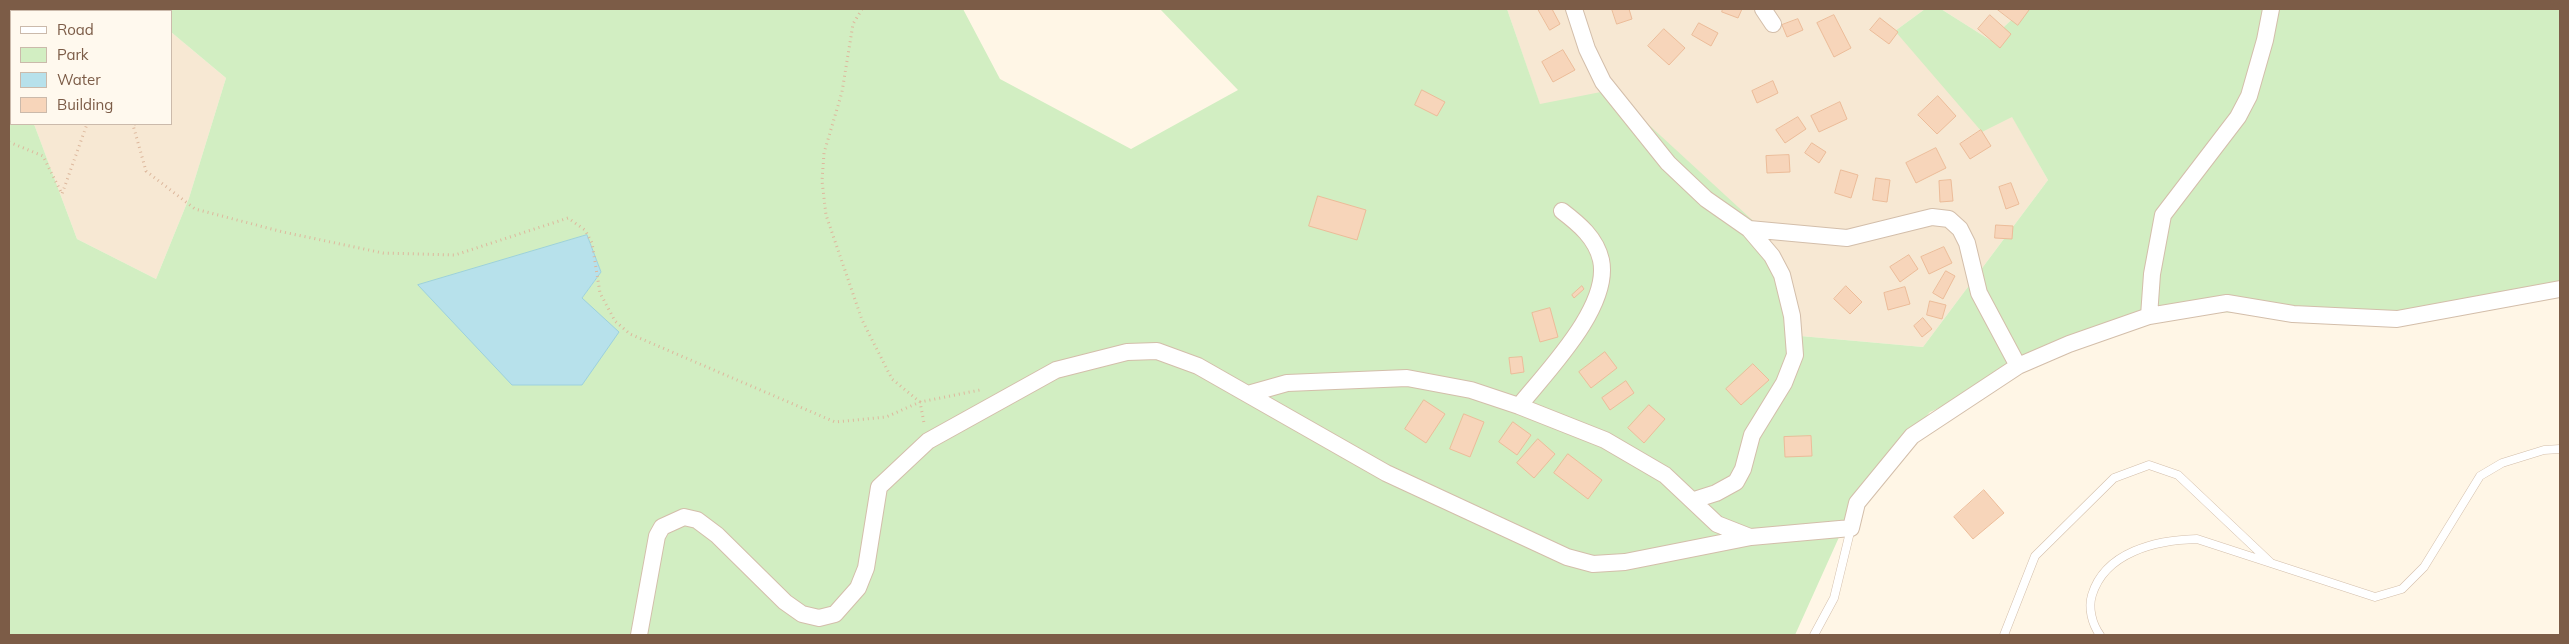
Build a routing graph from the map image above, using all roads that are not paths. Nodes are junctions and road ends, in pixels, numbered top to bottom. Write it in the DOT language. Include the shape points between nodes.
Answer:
graph roads {
  1 [pos="1574,9"];
  2 [pos="1763,9"];
  3 [pos="2271,9"];
  4 [pos="1773,24"];
  5 [pos="1562,211"];
  6 [pos="1749,229"];
  7 [pos="2560,289"];
  8 [pos="2149,316"];
  9 [pos="2018,366"];
  10 [pos="1248,394"];
  11 [pos="1518,406"];
  12 [pos="2560,449"];
  13 [pos="1694,500"];
  14 [pos="1851,528"];
  15 [pos="1751,537"];
  16 [pos="2271,563"];
  17 [pos="639,635"];
  18 [pos="1814,635"];
  19 [pos="2004,635"];
  20 [pos="2100,635"];
  1 -- 6 [label="street" via="1587,50 1603,82 1668,163 1706,199"];
  2 -- 4 [label="street"];
  3 -- 8 [label="street" via="2250,96 2238,117 2163,216 2152,274"];
  5 -- 11 [label="street" via="1581,225 1596,246 1602,262 1598,298 1584,324"];
  6 -- 9 [label="street" via="1847,238 1932,217 1949,219 1960,229 1967,243 1979,293"];
  6 -- 13 [label="street" via="1772,256 1782,275 1792,316 1795,355 1784,383 1752,435 1736,482"];
  7 -- 8 [label="street" via="2397,319 2293,314 2228,303"];
  8 -- 9 [label="street"];
  9 -- 14 [label="street" via="1912,436 1857,503"];
  10 -- 11 [label="street" via="1287,383 1408,378 1471,390"];
  10 -- 15 [label="street" via="1386,473 1567,557 1593,564 1625,562"];
  10 -- 17 [label="street" via="1198,366 1157,351 1127,352 1056,370 928,441 879,487 866,568 858,588 835,614 819,618 802,614 785,602 717,535 697,520 684,516 662,527 657,536"];
  11 -- 13 [label="street" via="1605,440 1665,475"];
  12 -- 16 [label="lane" via="2544,450 2502,463 2480,476 2424,567 2402,589 2375,597"];
  13 -- 15 [label="street" via="1717,524"];
  14 -- 15 [label="street"];
  14 -- 18 [label="lane" via="1834,598"];
  16 -- 19 [label="lane" via="2178,475 2149,465 2114,478 2035,556"];
  16 -- 20 [label="lane" via="2196,539 2172,539 2129,553 2113,562 2096,584 2090,603 2094,628"];
}
